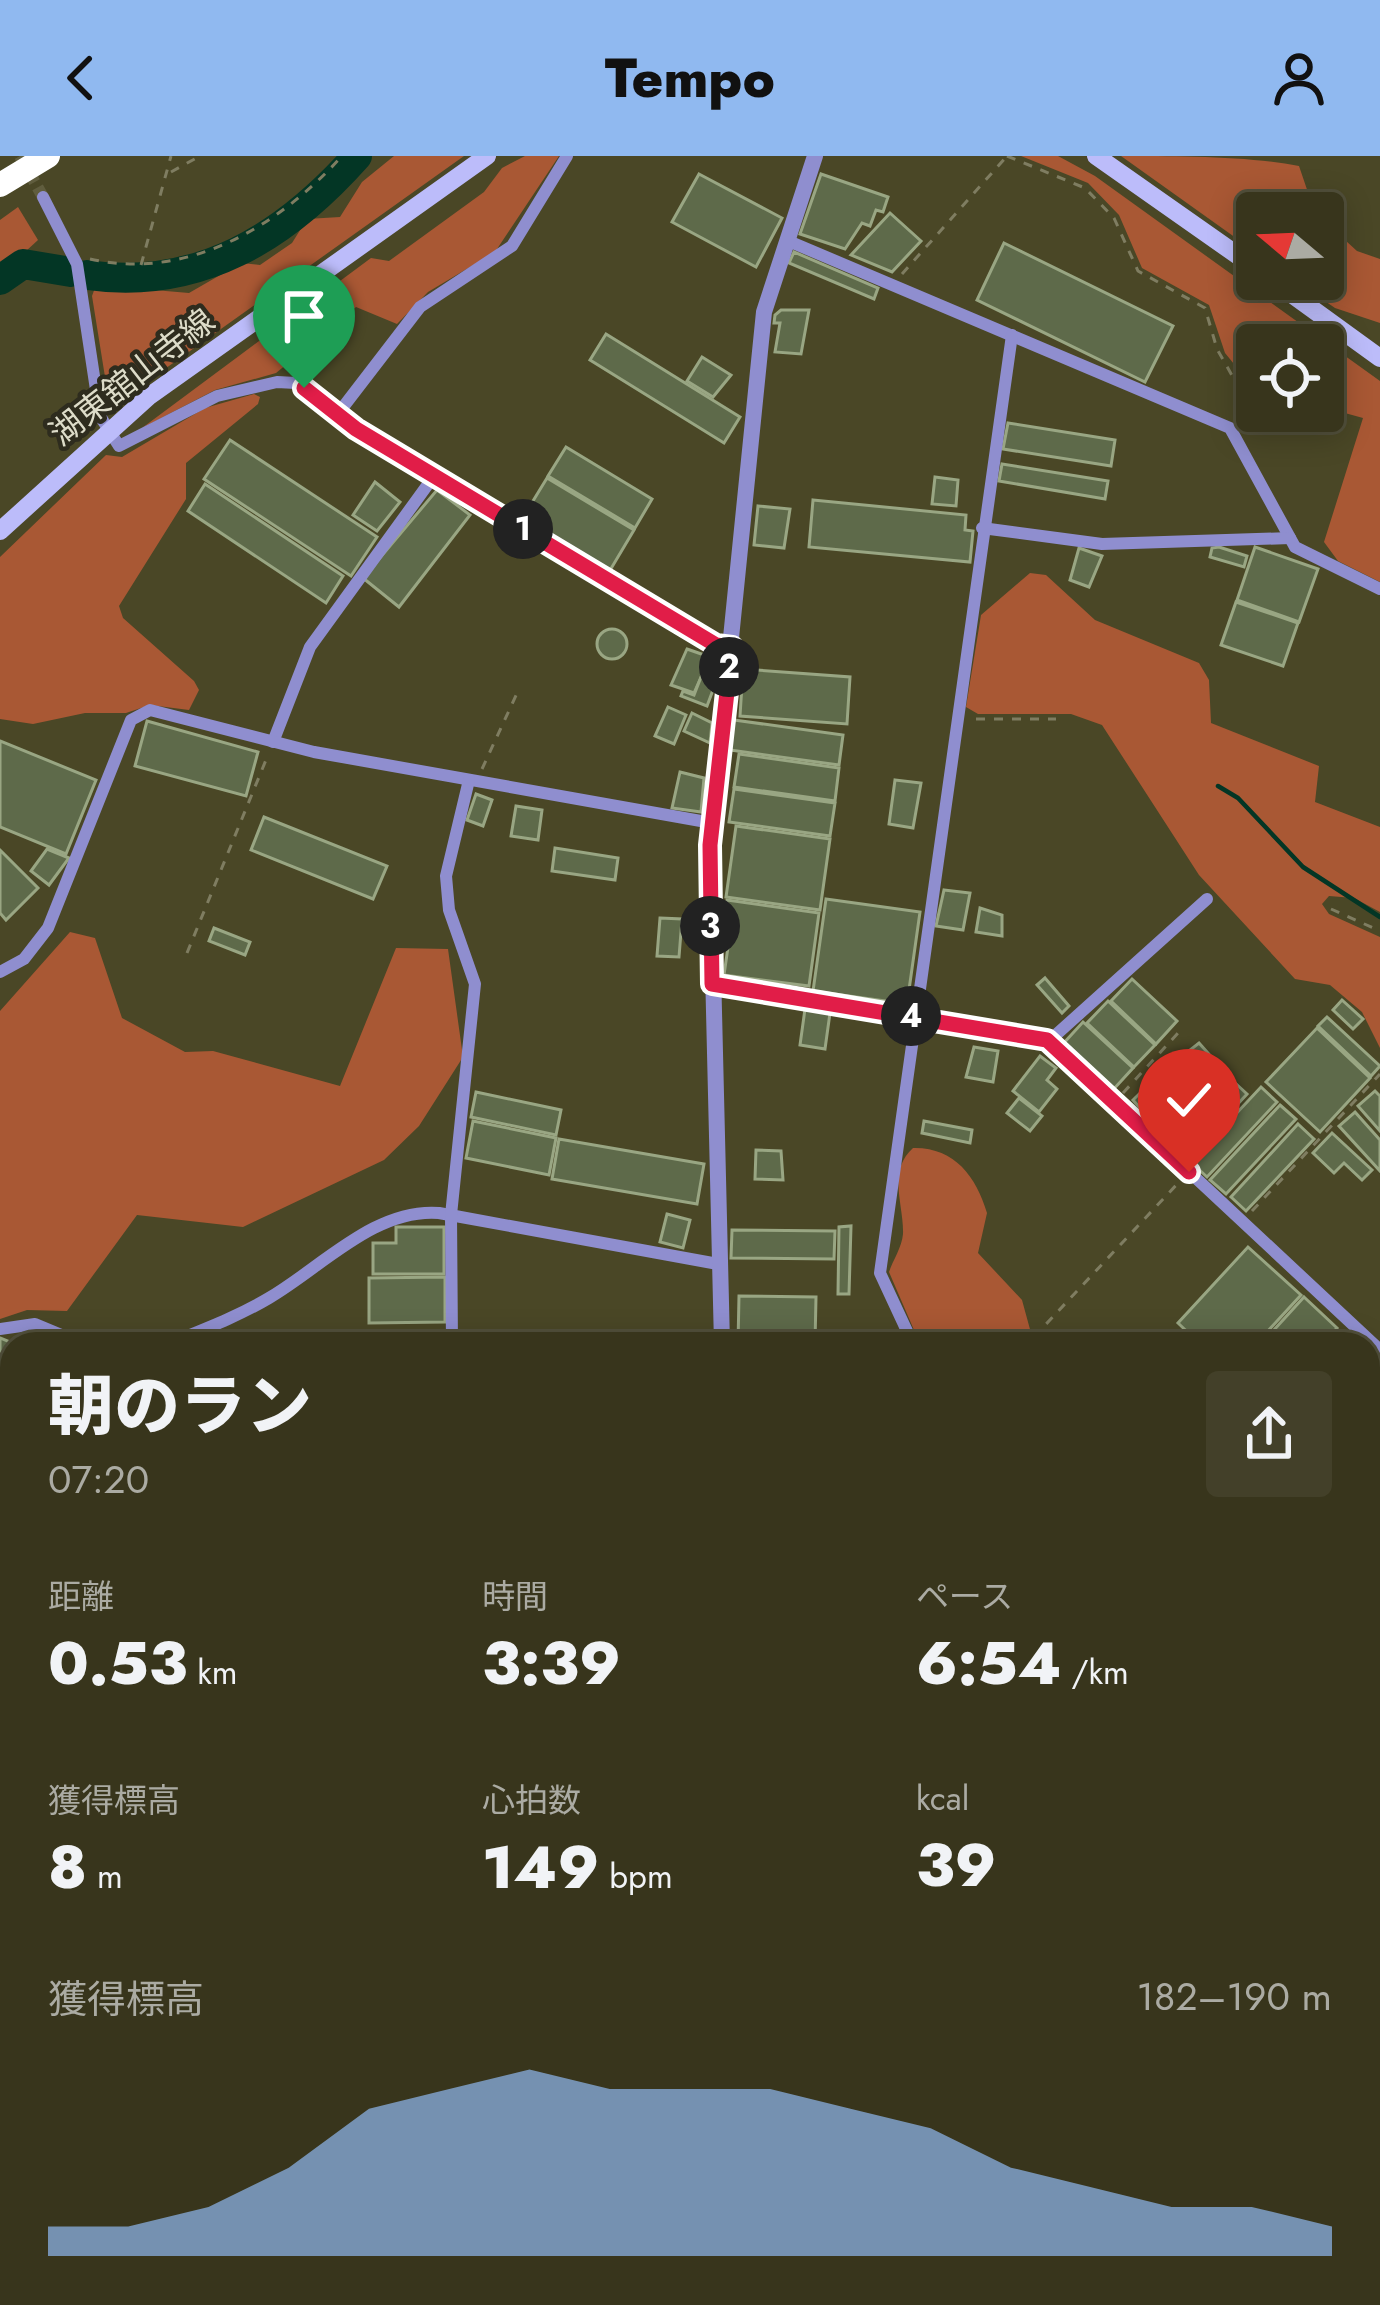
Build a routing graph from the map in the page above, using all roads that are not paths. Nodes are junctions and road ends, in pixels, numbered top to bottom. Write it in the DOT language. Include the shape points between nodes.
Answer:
graph roads {
  1 [pos="48,156"];
  2 [pos="487,156"];
  3 [pos="567,156"];
  4 [pos="815,156"];
  5 [pos="1096,156"];
  6 [pos="0,185"];
  7 [pos="43,197"];
  8 [pos="786,240"];
  9 [pos="1236,254"];
  10 [pos="1300,300"];
  11 [pos="1012,335"];
  12 [pos="1380,358"];
  13 [pos="337,415"];
  14 [pos="106,432"];
  15 [pos="434,476"];
  16 [pos="982,528"];
  17 [pos="0,530"];
  18 [pos="1290,538"];
  19 [pos="1380,589"];
  20 [pos="732,647"];
  21 [pos="273,742"];
  22 [pos="474,781"];
  23 [pos="712,823"];
  24 [pos="1207,899"];
  25 [pos="0,973"];
  26 [pos="712,984"];
  27 [pos="916,1017"];
  28 [pos="1049,1041"];
  29 [pos="451,1215"];
  30 [pos="718,1264"];
  31 [pos="46,1328"];
  32 [pos="0,1329"];
  33 [pos="45,1332"];
  34 [pos="55,1332"];
  35 [pos="198,1332"];
  36 [pos="452,1332"];
  37 [pos="721,1332"];
  38 [pos="907,1332"];
  39 [pos="1361,1332"];
  1 -- 6 [label="highway"];
  2 -- 14 [label="main road, 湖東舘山寺線"];
  3 -- 13 [label="street" via="512,246 420,307"];
  4 -- 8 [label="street"];
  5 -- 9 [label="main road"];
  7 -- 14 [label="street" via="76,261"];
  8 -- 11 [label="street"];
  8 -- 20 [label="street" via="764,312"];
  10 -- 12 [label="main road"];
  11 -- 16 [label="street"];
  11 -- 18 [label="street" via="1231,430"];
  13 -- 14 [label="street" via="286,381 202,402 124,447"];
  13 -- 15 [label="street"];
  14 -- 17 [label="main road, 湖東舘山寺線"];
  15 -- 20 [label="street" via="716,645"];
  15 -- 21 [label="street" via="310,646"];
  16 -- 18 [label="street" via="1102,544"];
  16 -- 27 [label="street"];
  18 -- 19 [label="street"];
  20 -- 23 [label="street"];
  21 -- 22 [label="street"];
  21 -- 25 [label="street" via="150,710 131,720 48,928 24,959"];
  22 -- 23 [label="street"];
  22 -- 29 [label="street" via="446,876 449,910 476,984"];
  23 -- 26 [label="street"];
  24 -- 28 [label="street"];
  26 -- 27 [label="street"];
  26 -- 30 [label="street"];
  27 -- 28 [label="street"];
  27 -- 38 [label="street" via="880,1274"];
  28 -- 39 [label="street"];
  29 -- 30 [label="street"];
  29 -- 35 [label="street" via="392,1219 268,1299"];
  29 -- 36 [label="street"];
  30 -- 37 [label="street"];
  31 -- 32 [label="street"];
  31 -- 33 [label="street"];
  31 -- 34 [label="street"];
}
